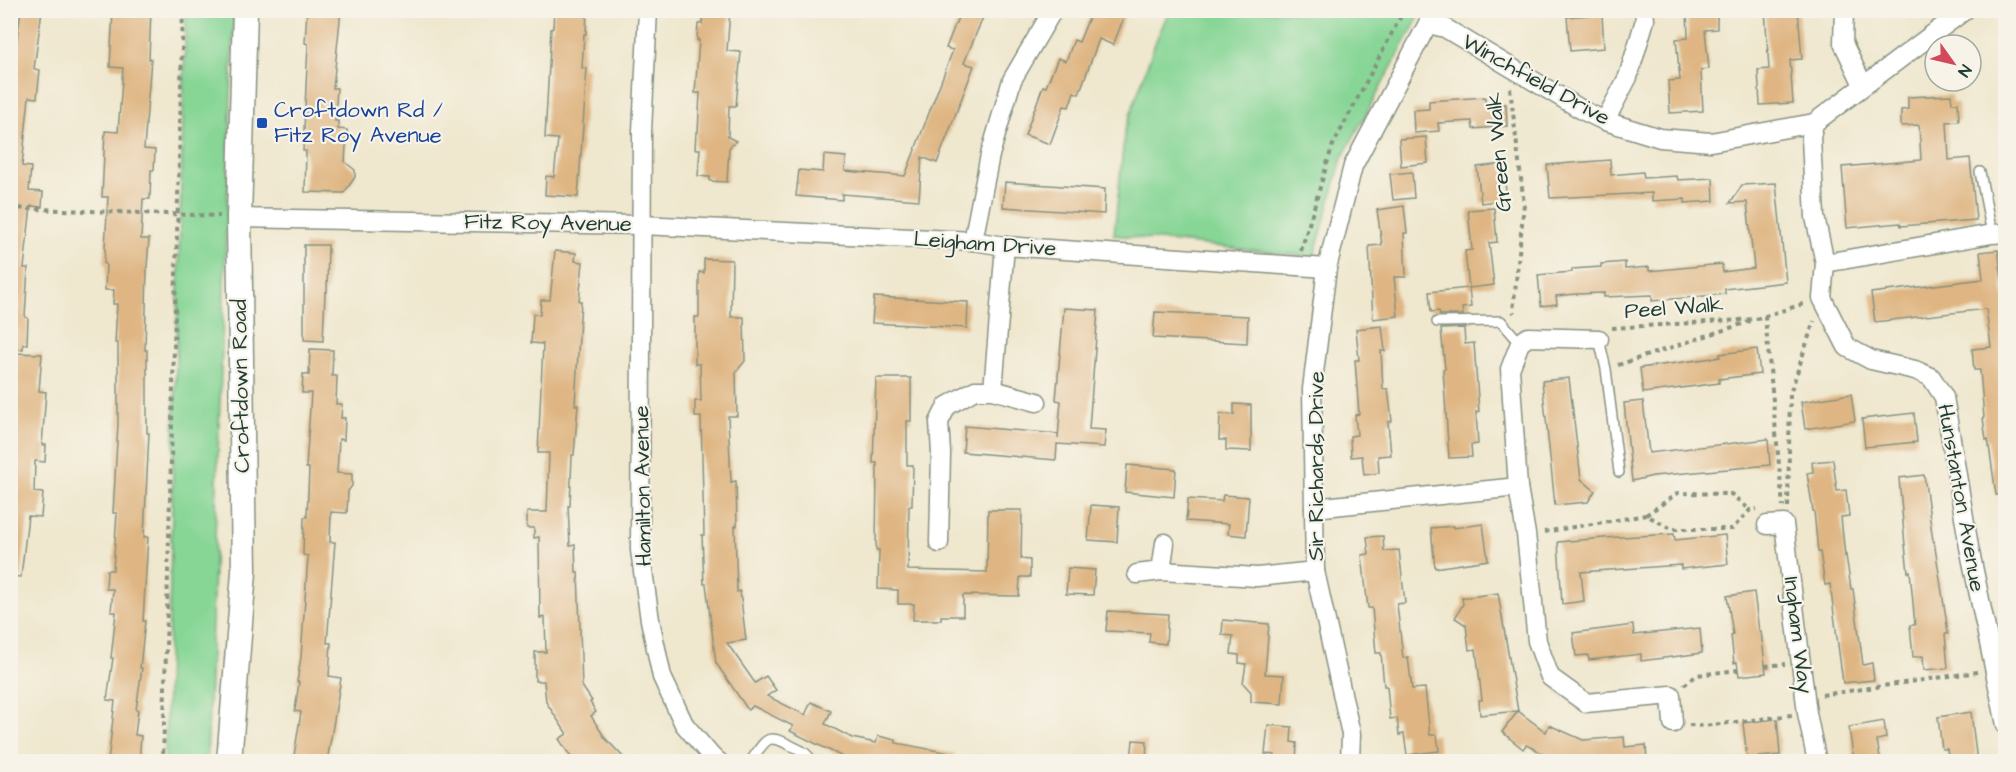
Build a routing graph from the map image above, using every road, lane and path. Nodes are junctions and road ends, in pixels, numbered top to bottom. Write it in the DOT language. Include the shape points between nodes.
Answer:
graph roads {
  1 [pos="183,10"];
  2 [pos="245,10"];
  3 [pos="648,10"];
  4 [pos="1053,10"];
  5 [pos="1404,10"];
  6 [pos="1644,10"];
  7 [pos="1844,10"];
  8 [pos="1965,10"];
  9 [pos="1432,17"];
  10 [pos="1508,67"];
  11 [pos="1863,85"];
  12 [pos="1605,121"];
  13 [pos="1814,123"];
  14 [pos="1980,172"];
  15 [pos="10,208"];
  16 [pos="179,214"];
  17 [pos="239,218"];
  18 [pos="642,225"];
  19 [pos="1999,233"];
  20 [pos="973,241"];
  21 [pos="1005,246"];
  22 [pos="1825,263"];
  23 [pos="1297,266"];
  24 [pos="1327,268"];
  25 [pos="1822,298"];
  26 [pos="1765,316"];
  27 [pos="1756,319"];
  28 [pos="1437,322"];
  29 [pos="1599,339"];
  30 [pos="1524,340"];
  31 [pos="1606,369"];
  32 [pos="993,390"];
  33 [pos="1037,402"];
  34 [pos="1619,472"];
  35 [pos="1518,487"];
  36 [pos="1314,508"];
  37 [pos="1750,510"];
  38 [pos="1776,514"];
  39 [pos="1647,515"];
  40 [pos="1526,534"];
  41 [pos="939,543"];
  42 [pos="1165,543"];
  43 [pos="1161,571"];
  44 [pos="1315,571"];
  45 [pos="1137,574"];
  46 [pos="1993,669"];
  47 [pos="1738,670"];
  48 [pos="1671,695"];
  49 [pos="2002,699"];
  50 [pos="1806,706"];
  51 [pos="1673,723"];
  52 [pos="2006,725"];
  53 [pos="163,762"];
  54 [pos="229,762"];
  55 [pos="719,762"];
  56 [pos="750,762"];
  57 [pos="812,762"];
  58 [pos="1350,762"];
  59 [pos="1817,762"];
  1 -- 16 [label="path"];
  2 -- 17 [label="street, Croftdown Road"];
  3 -- 18 [label="street, Fitz Roy Avenue"];
  4 -- 20 [label="street" via="1012,80 990,155"];
  5 -- 23 [label="path" via="1332,147"];
  6 -- 12 [label="street" via="1645,20 1628,77"];
  7 -- 11 [label="street" via="1843,43"];
  8 -- 11 [label="street, Winchfield Drive"];
  9 -- 10 [label="street, Winchfield Drive"];
  9 -- 24 [label="street, Sir Richards Drive" via="1353,166"];
  10 -- 12 [label="street, Winchfield Drive"];
  10 -- 30 [label="path, Green Walk" via="1524,204 1513,311"];
  11 -- 13 [label="street, Winchfield Drive"];
  12 -- 13 [label="street, Winchfield Drive" via="1660,138 1711,142"];
  13 -- 22 [label="street" via="1811,138 1815,217"];
  14 -- 19 [label="lane"];
  15 -- 16 [label="path"];
  16 -- 17 [label="path"];
  16 -- 53 [label="path"];
  17 -- 18 [label="street, Fitz Roy Avenue"];
  17 -- 54 [label="street, Croftdown Road" via="244,572"];
  18 -- 20 [label="street, Leigham Drive"];
  18 -- 55 [label="street, Hamilton Avenue" via="640,550 650,620 662,677 684,724"];
  19 -- 22 [label="street"];
  20 -- 21 [label="street, Leigham Drive"];
  21 -- 23 [label="street, Leigham Drive"];
  21 -- 32 [label="street"];
  22 -- 25 [label="street"];
  23 -- 24 [label="street, Leigham Drive"];
  24 -- 36 [label="street, Sir Richards Drive" via="1312,389"];
  25 -- 26 [label="path, Peel Walk"];
  25 -- 38 [label="path" via="1790,394"];
  25 -- 46 [label="street, Hunstanton Avenue" via="1847,347 1870,360 1931,377 1944,397"];
  26 -- 27 [label="path, Peel Walk"];
  26 -- 38 [label="path"];
  27 -- 29 [label="path, Peel Walk" via="1607,329"];
  27 -- 31 [label="path, Peel Walk"];
  28 -- 30 [label="lane" via="1501,321"];
  29 -- 30 [label="street"];
  29 -- 31 [label="lane"];
  30 -- 35 [label="street" via="1510,369"];
  31 -- 34 [label="lane"];
  32 -- 33 [label="street"];
  32 -- 41 [label="street" via="975,390 947,406 939,422"];
  35 -- 36 [label="street"];
  35 -- 40 [label="street"];
  36 -- 44 [label="street, Sir Richards Drive"];
  37 -- 38 [label="path"];
  37 -- 39 [label="path" via="1732,529 1672,529"];
  37 -- 39 [label="path" via="1731,495 1678,493"];
  38 -- 50 [label="street, Ingham Way"];
  39 -- 40 [label="path"];
  40 -- 48 [label="street" via="1537,641 1550,677 1586,703"];
  42 -- 43 [label="street"];
  43 -- 44 [label="street" via="1257,577"];
  43 -- 45 [label="street"];
  44 -- 58 [label="street, Sir Richards Drive" via="1351,734"];
  46 -- 49 [label="street, Hunstanton Avenue"];
  46 -- 50 [label="path"];
  47 -- 48 [label="path" via="1697,675"];
  48 -- 51 [label="street"];
  49 -- 52 [label="street, Hunstanton Avenue"];
  50 -- 51 [label="path" via="1704,726"];
  50 -- 59 [label="street, Ingham Way"];
  56 -- 57 [label="lane" via="764,743 777,738 809,755"];
}
